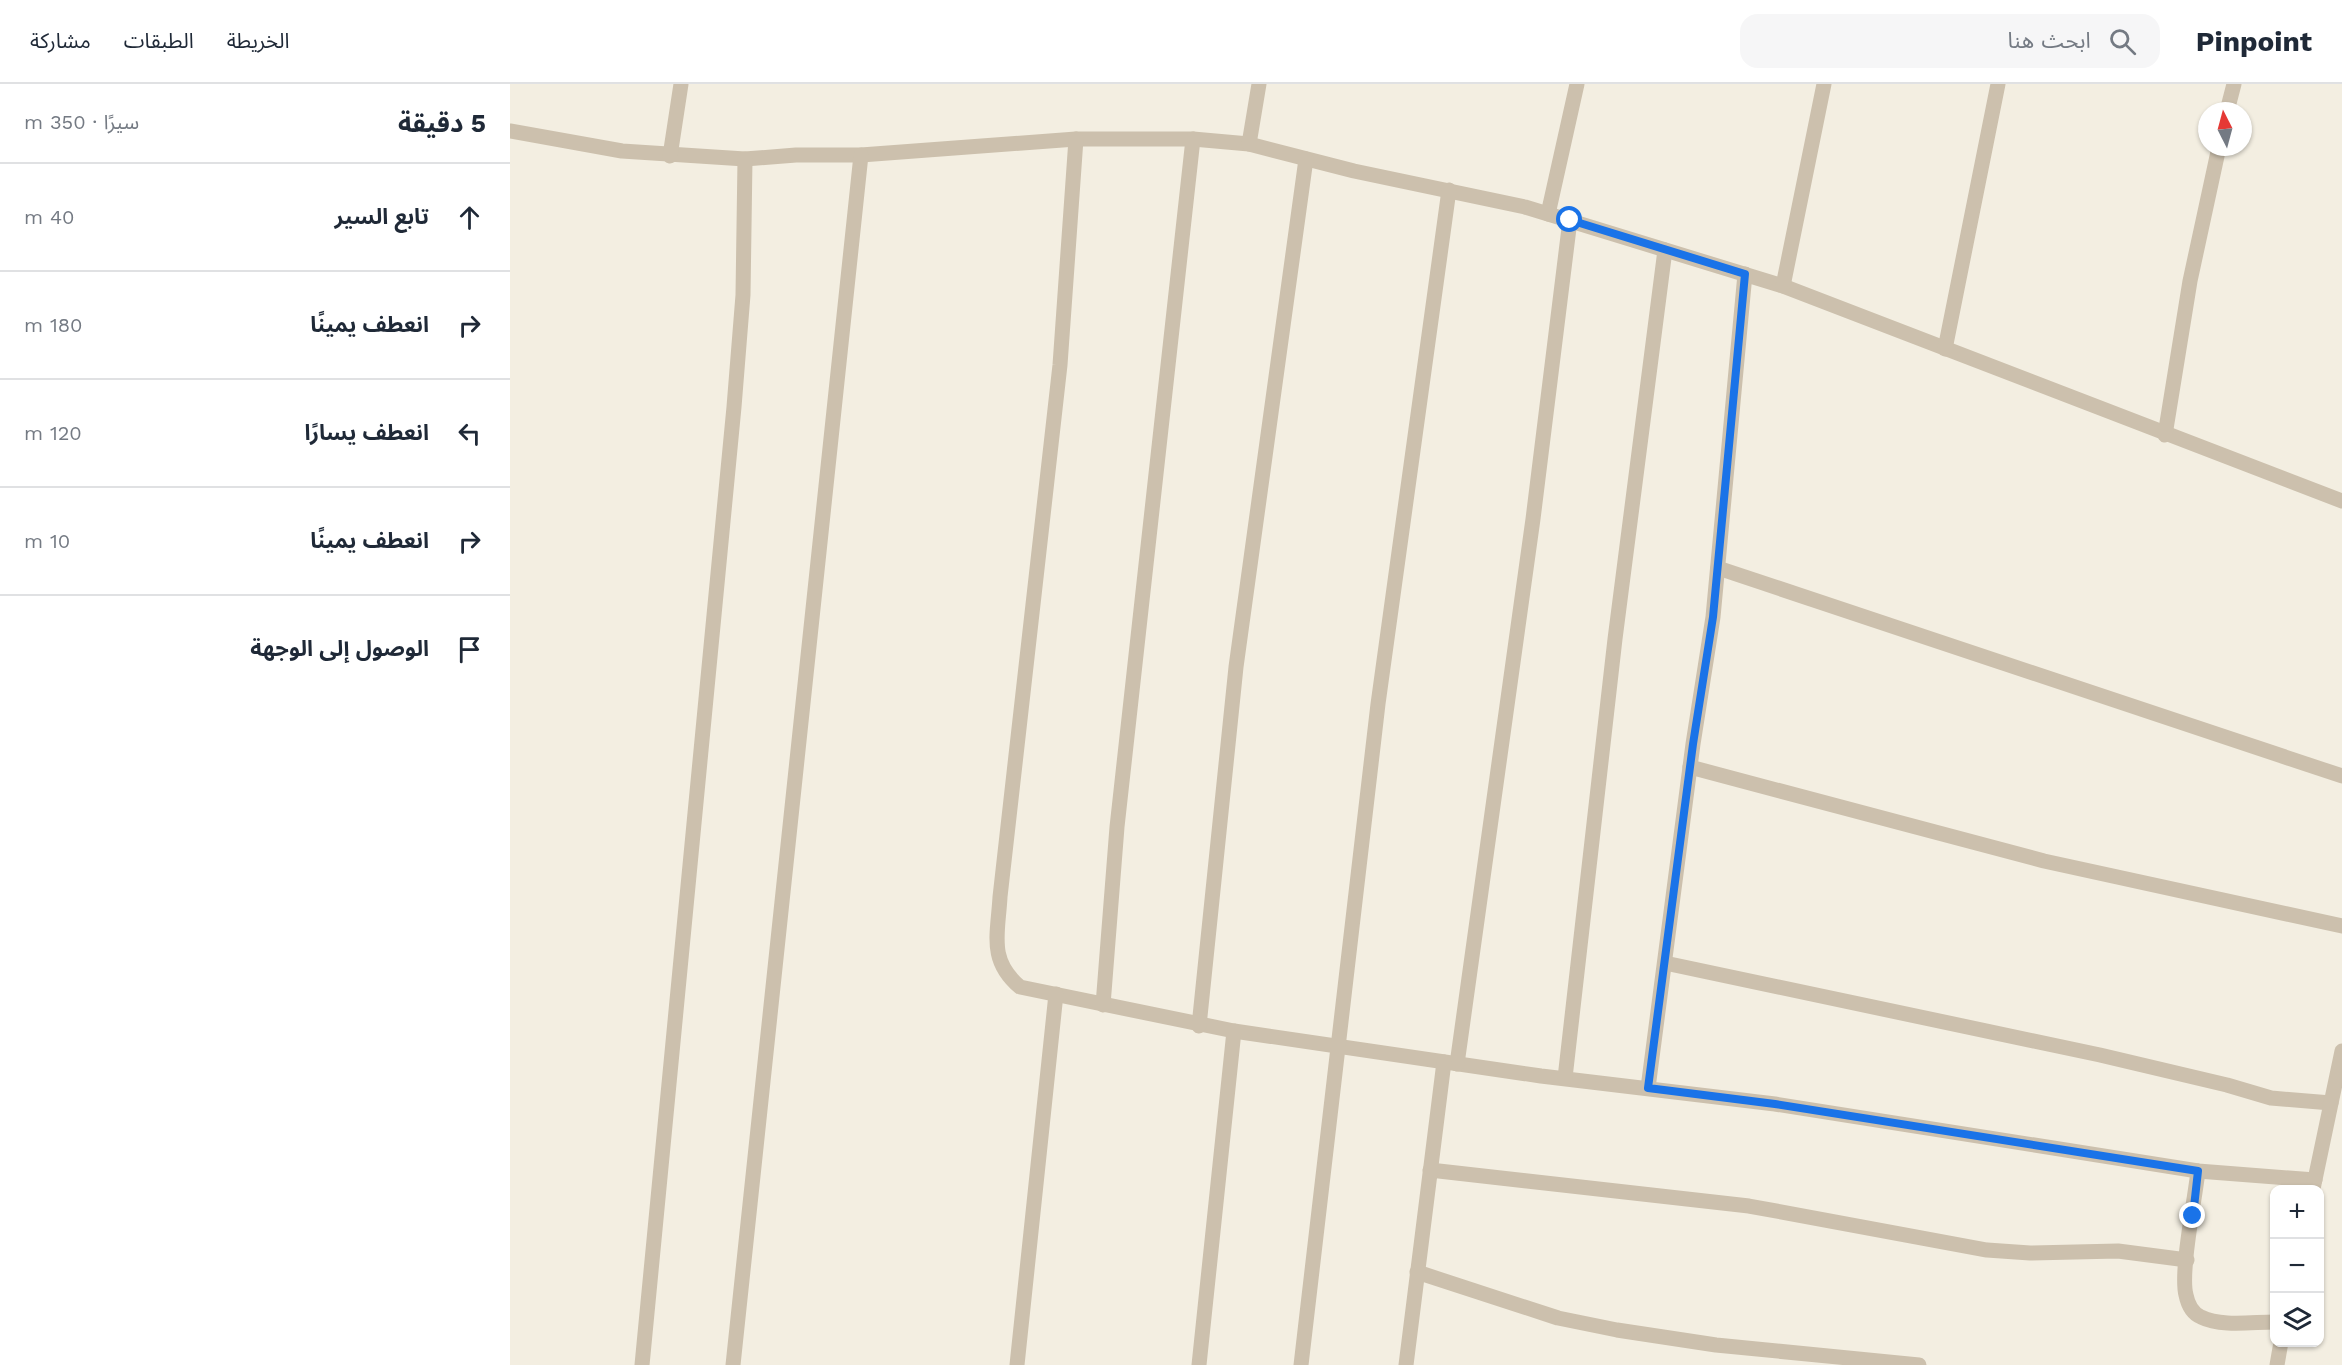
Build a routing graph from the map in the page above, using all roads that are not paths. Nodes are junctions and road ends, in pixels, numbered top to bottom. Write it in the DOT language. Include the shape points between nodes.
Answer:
graph roads {
  1 [pos="681,84"];
  2 [pos="1259,84"];
  3 [pos="1577,84"];
  4 [pos="1824,84"];
  5 [pos="1998,84"];
  6 [pos="2234,84"];
  7 [pos="2229,102"];
  8 [pos="510,131"];
  9 [pos="1076,139"];
  10 [pos="1193,139"];
  11 [pos="1249,144"];
  12 [pos="861,155"];
  13 [pos="670,156"];
  14 [pos="2217,156"];
  15 [pos="745,159"];
  16 [pos="1306,159"];
  17 [pos="1449,190"];
  18 [pos="1548,214"];
  19 [pos="1570,220"];
  20 [pos="1665,250"];
  21 [pos="1745,274"];
  22 [pos="1783,286"];
  23 [pos="1945,349"];
  24 [pos="2165,435"];
  25 [pos="2342,501"];
  26 [pos="1718,568"];
  27 [pos="1690,767"];
  28 [pos="2342,776"];
  29 [pos="2342,926"];
  30 [pos="1665,963"];
  31 [pos="1056,994"];
  32 [pos="1103,1005"];
  33 [pos="1199,1026"];
  34 [pos="1234,1031"];
  35 [pos="1338,1046"];
  36 [pos="2342,1051"];
  37 [pos="1450,1063"];
  38 [pos="1565,1078"];
  39 [pos="1648,1088"];
  40 [pos="2331,1103"];
  41 [pos="1430,1170"];
  42 [pos="2198,1171"];
  43 [pos="2314,1185"];
  44 [pos="2187,1260"];
  45 [pos="1417,1272"];
  46 [pos="2270,1322"];
  47 [pos="2280,1347"];
  48 [pos="642,1365"];
  49 [pos="733,1365"];
  50 [pos="1017,1365"];
  51 [pos="1199,1365"];
  52 [pos="1301,1365"];
  53 [pos="1406,1365"];
  54 [pos="1919,1365"];
  55 [pos="2277,1365"];
  1 -- 13 [label="street"];
  2 -- 11 [label="street"];
  3 -- 18 [label="street"];
  4 -- 22 [label="street"];
  5 -- 23 [label="street"];
  6 -- 7 [label="street"];
  8 -- 13 [label="street"];
  9 -- 10 [label="street"];
  9 -- 12 [label="street"];
  9 -- 31 [label="street" via="1060,365 996,952 1001,967 1020,987"];
  10 -- 11 [label="street"];
  10 -- 32 [label="street" via="1117,827"];
  11 -- 16 [label="street"];
  12 -- 15 [label="street"];
  12 -- 49 [label="street"];
  13 -- 15 [label="street"];
  14 -- 24 [label="street" via="2188,293"];
  15 -- 48 [label="street" via="743,295 734,407"];
  16 -- 17 [label="street"];
  16 -- 33 [label="street" via="1236,667"];
  17 -- 18 [label="street"];
  17 -- 35 [label="street" via="1380,692"];
  18 -- 19 [label="street"];
  19 -- 20 [label="street"];
  19 -- 37 [label="street" via="1533,519"];
  20 -- 21 [label="street"];
  20 -- 38 [label="street"];
  21 -- 22 [label="street"];
  21 -- 26 [label="street"];
  22 -- 23 [label="street"];
  23 -- 24 [label="street"];
  24 -- 25 [label="street"];
  26 -- 27 [label="street"];
  26 -- 28 [label="street"];
  27 -- 29 [label="street" via="2044,861"];
  27 -- 30 [label="street"];
  30 -- 39 [label="street"];
  30 -- 40 [label="street" via="2100,1055 2271,1098"];
  31 -- 32 [label="street"];
  31 -- 50 [label="street"];
  32 -- 33 [label="street"];
  33 -- 34 [label="street"];
  34 -- 35 [label="street"];
  34 -- 51 [label="street"];
  35 -- 37 [label="street"];
  35 -- 52 [label="street"];
  36 -- 40 [label="street"];
  37 -- 38 [label="street"];
  37 -- 41 [label="street"];
  38 -- 39 [label="street"];
  39 -- 42 [label="street" via="1775,1104"];
  40 -- 43 [label="street"];
  41 -- 44 [label="street" via="1749,1206 1987,1250 2118,1251"];
  41 -- 45 [label="street"];
  42 -- 43 [label="street"];
  42 -- 44 [label="street"];
  44 -- 46 [label="street" via="2185,1293 2199,1317 2212,1321"];
  45 -- 53 [label="street"];
  45 -- 54 [label="street" via="1558,1318 1617,1330 1716,1345"];
  47 -- 55 [label="street"];
}
